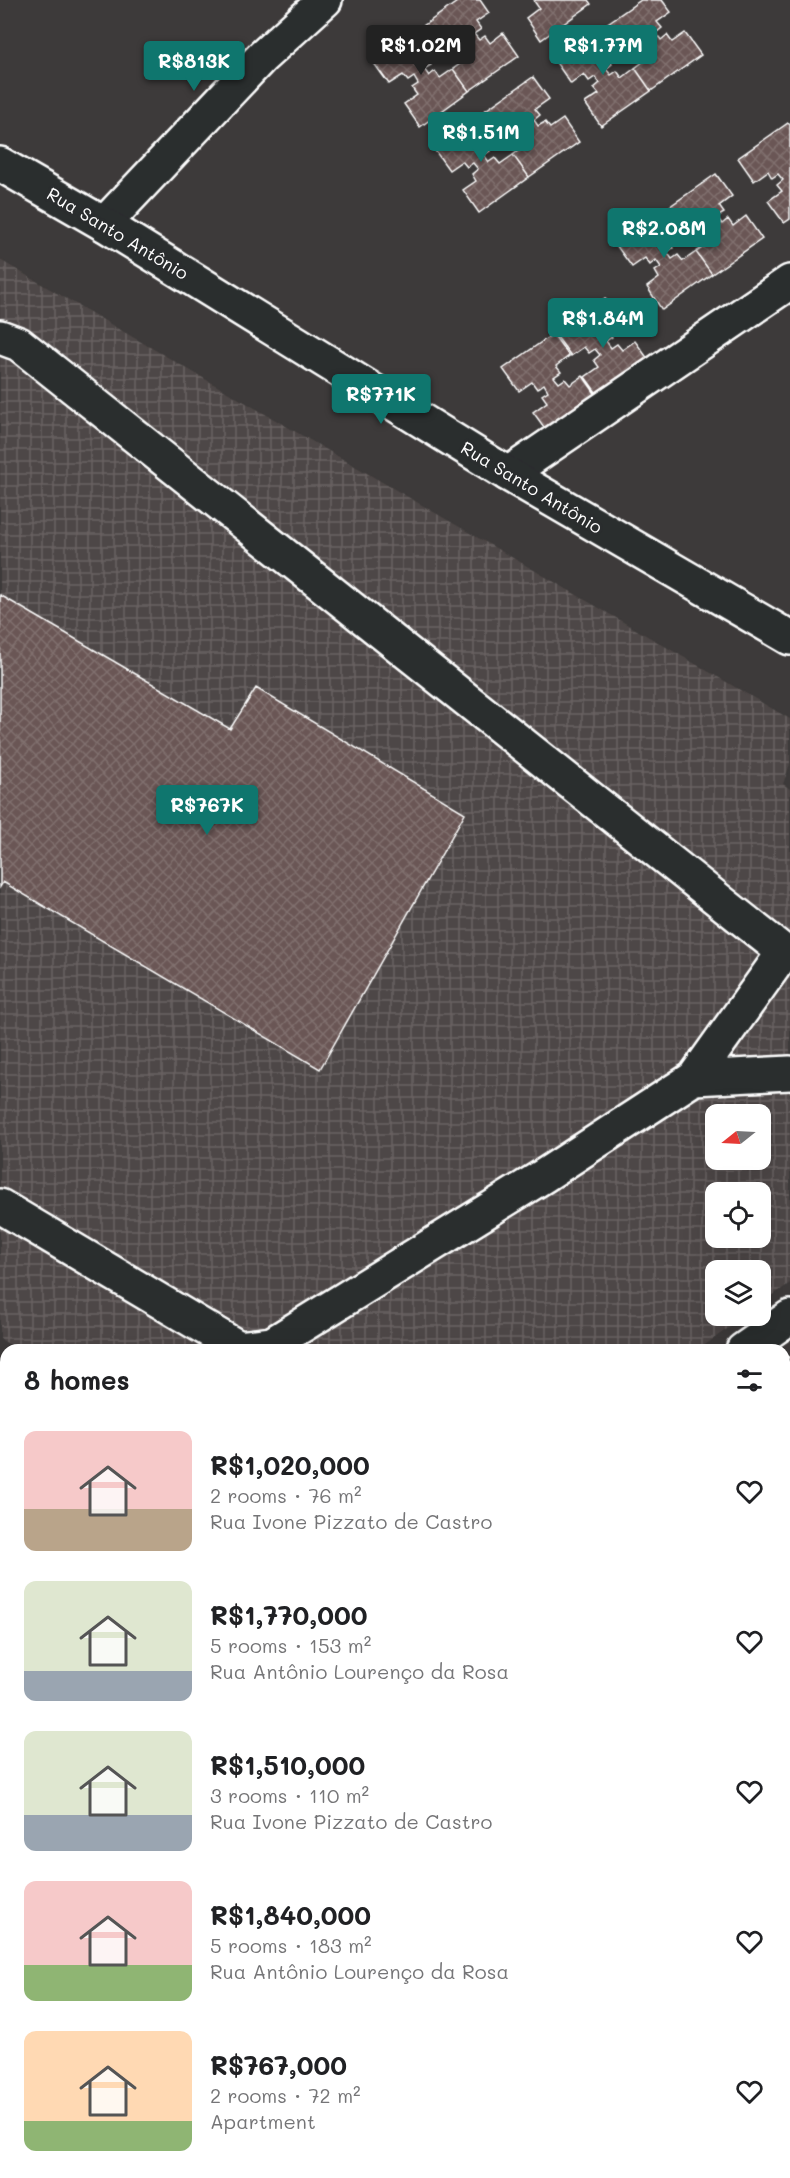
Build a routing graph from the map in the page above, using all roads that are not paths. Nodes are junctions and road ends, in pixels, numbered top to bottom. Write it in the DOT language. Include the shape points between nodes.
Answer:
graph roads {
  1 [pos="325,0"];
  2 [pos="0,164"];
  3 [pos="104,224"];
  4 [pos="790,282"];
  5 [pos="0,337"];
  6 [pos="508,474"];
  7 [pos="790,638"];
  8 [pos="787,952"];
  9 [pos="790,1073"];
  10 [pos="694,1078"];
  11 [pos="0,1206"];
  12 [pos="790,1317"];
  13 [pos="232,1344"];
  14 [pos="272,1344"];
  15 [pos="752,1344"];
  1 -- 3 [label="main road" via="262,57"];
  2 -- 3 [label="main road, Rua Santo Antônio"];
  3 -- 6 [label="main road, Rua Santo Antônio"];
  4 -- 6 [label="main road"];
  5 -- 8 [label="main road" via="18,344"];
  6 -- 7 [label="main road, Rua Santo Antônio"];
  8 -- 10 [label="main road"];
  9 -- 10 [label="main road"];
  10 -- 14 [label="main road"];
  11 -- 13 [label="main road"];
  12 -- 15 [label="main road"];
}
